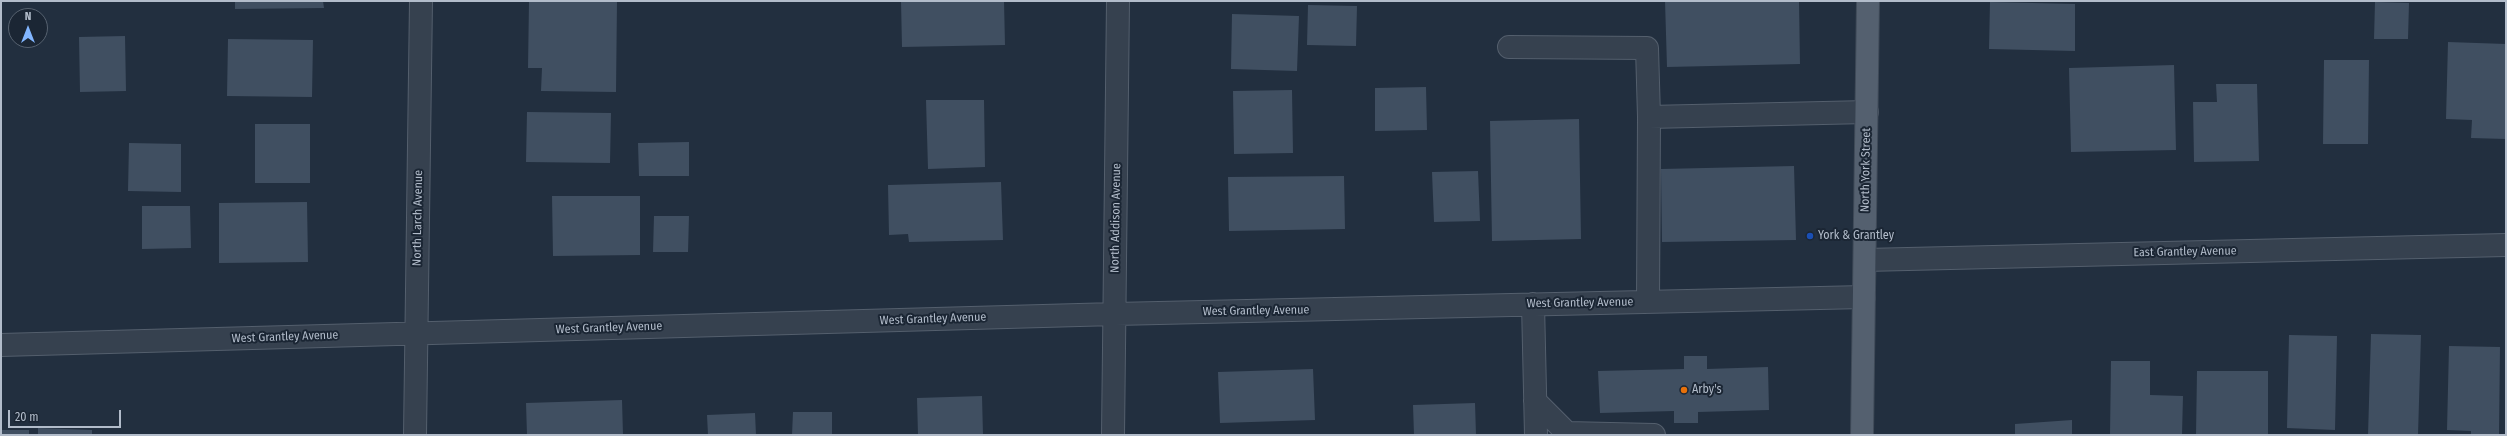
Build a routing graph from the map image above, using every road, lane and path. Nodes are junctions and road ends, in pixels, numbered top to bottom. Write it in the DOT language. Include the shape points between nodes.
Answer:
graph roads {
  1 [pos="421,1"];
  2 [pos="1118,1"];
  3 [pos="1868,1"];
  4 [pos="1509,47"];
  5 [pos="1867,112"];
  6 [pos="1649,117"];
  7 [pos="2506,244"];
  8 [pos="1865,260"];
  9 [pos="1864,297"];
  10 [pos="1648,302"];
  11 [pos="1533,304"];
  12 [pos="1115,314"];
  13 [pos="416,334"];
  14 [pos="1,345"];
  15 [pos="1535,401"];
  16 [pos="415,435"];
  17 [pos="1113,435"];
  18 [pos="1536,435"];
  19 [pos="1654,435"];
  20 [pos="1862,435"];
  1 -- 13 [label="street, North Larch Avenue"];
  2 -- 12 [label="street, North Addison Avenue"];
  3 -- 5 [label="main road, North York Street"];
  4 -- 6 [label="street" via="1647,48"];
  5 -- 6 [label="street"];
  5 -- 8 [label="main road, North York Street"];
  6 -- 10 [label="street"];
  7 -- 8 [label="street, East Grantley Avenue"];
  8 -- 9 [label="main road, North York Street"];
  9 -- 10 [label="street, West Grantley Avenue"];
  9 -- 20 [label="main road, North York Street"];
  10 -- 11 [label="street, West Grantley Avenue"];
  11 -- 12 [label="street, West Grantley Avenue"];
  11 -- 15 [label="street"];
  12 -- 13 [label="street, West Grantley Avenue"];
  12 -- 17 [label="street, North Addison Avenue"];
  13 -- 14 [label="street, West Grantley Avenue"];
  13 -- 16 [label="street, North Larch Avenue"];
  15 -- 18 [label="street"];
  15 -- 19 [label="street" via="1567,433"];
}
